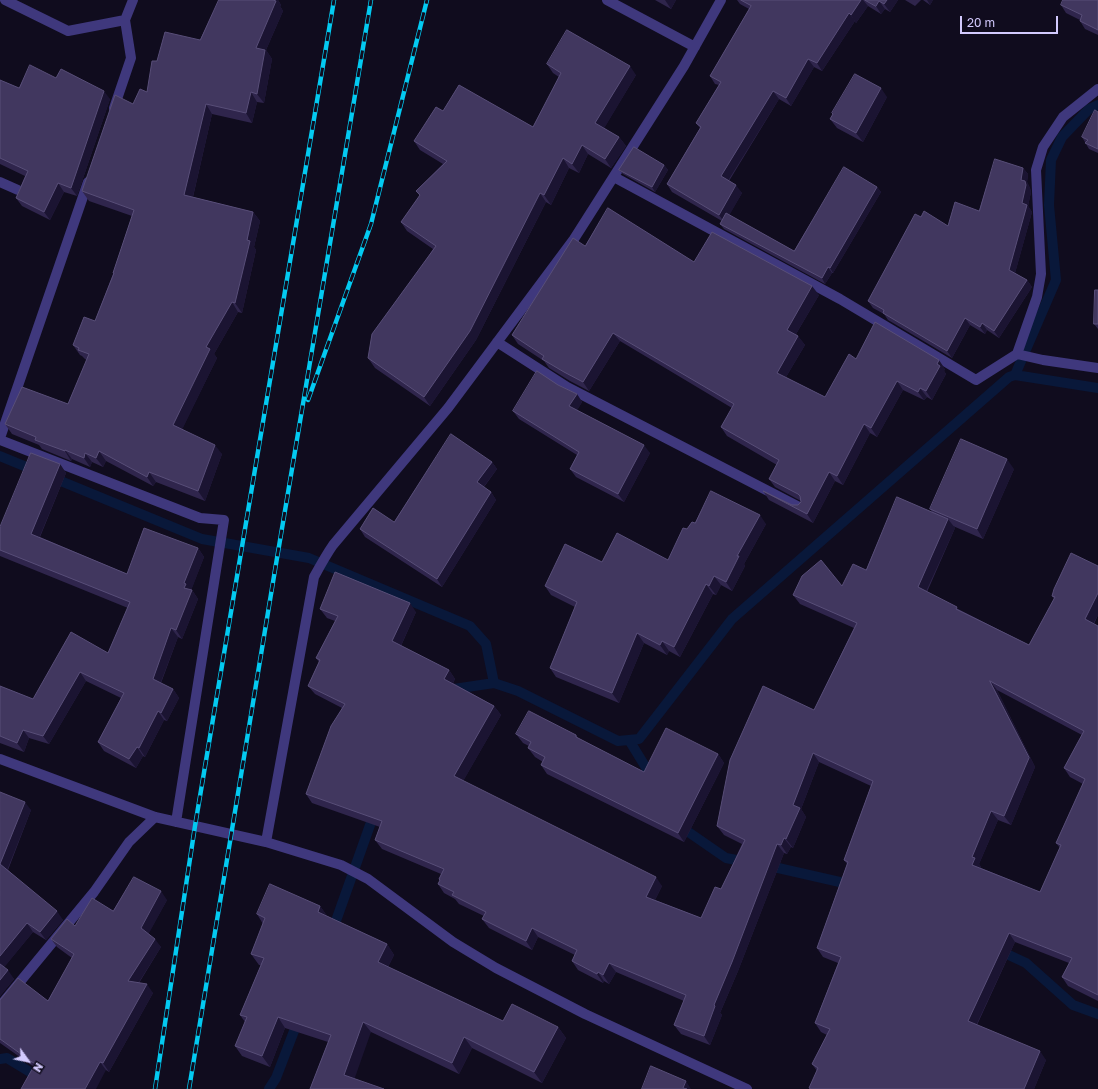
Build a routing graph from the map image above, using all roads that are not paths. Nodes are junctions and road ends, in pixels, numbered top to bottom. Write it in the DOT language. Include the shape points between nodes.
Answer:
graph roads {
  1 [pos="5,0"];
  2 [pos="133,0"];
  3 [pos="607,0"];
  4 [pos="721,0"];
  5 [pos="125,20"];
  6 [pos="695,47"];
  7 [pos="1098,89"];
  8 [pos="110,118"];
  9 [pos="92,170"];
  10 [pos="614,177"];
  11 [pos="0,182"];
  12 [pos="18,190"];
  13 [pos="497,342"];
  14 [pos="1017,354"];
  15 [pos="1098,368"];
  16 [pos="0,439"];
  17 [pos="801,508"];
  18 [pos="0,759"];
  19 [pos="154,817"];
  20 [pos="176,822"];
  21 [pos="266,842"];
  22 [pos="0,1006"];
  23 [pos="747,1089"];
  1 -- 5 [label="street" via="68,31"];
  2 -- 5 [label="street"];
  3 -- 6 [label="street"];
  4 -- 6 [label="street"];
  5 -- 8 [label="street" via="131,58"];
  6 -- 10 [label="street"];
  7 -- 14 [label="street" via="1063,117 1043,147 1036,170 1041,274 1037,297"];
  9 -- 16 [label="street"];
  10 -- 13 [label="street" via="574,239"];
  10 -- 14 [label="street" via="840,299 976,380"];
  11 -- 12 [label="street"];
  13 -- 17 [label="street" via="567,387"];
  13 -- 21 [label="street" via="448,408 324,558 314,577"];
  14 -- 15 [label="street"];
  16 -- 20 [label="street" via="200,518 224,520"];
  18 -- 19 [label="street"];
  19 -- 20 [label="street"];
  19 -- 22 [label="street" via="129,842 94,892"];
  20 -- 21 [label="street"];
  21 -- 23 [label="street" via="341,865 368,879 453,942 496,968 585,1014"];
}
